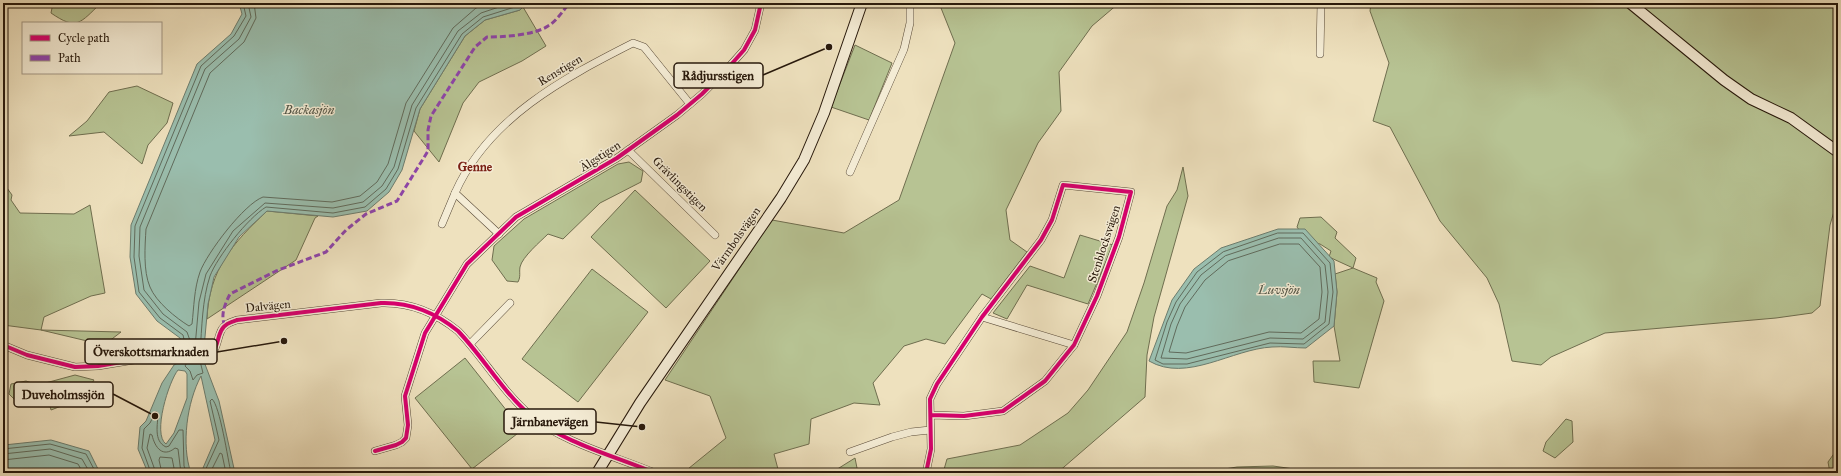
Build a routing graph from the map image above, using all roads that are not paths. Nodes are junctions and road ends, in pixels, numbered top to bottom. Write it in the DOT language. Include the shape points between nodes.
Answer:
graph roads {
  1 [pos="761,3"];
  2 [pos="862,3"];
  3 [pos="910,3"];
  4 [pos="1321,3"];
  5 [pos="1630,3"];
  6 [pos="1320,54"];
  7 [pos="690,104"];
  8 [pos="628,150"];
  9 [pos="1838,152"];
  10 [pos="850,172"];
  11 [pos="455,193"];
  12 [pos="442,224"];
  13 [pos="498,234"];
  14 [pos="715,234"];
  15 [pos="510,303"];
  16 [pos="436,316"];
  17 [pos="982,317"];
  18 [pos="470,344"];
  19 [pos="3,345"];
  20 [pos="1074,345"];
  21 [pos="931,415"];
  22 [pos="930,430"];
  23 [pos="375,451"];
  24 [pos="850,452"];
  25 [pos="608,455"];
  26 [pos="596,473"];
  27 [pos="655,473"];
  28 [pos="926,473"];
  1 -- 7 [label="street, Älgstigen" via="755,30 744,50 721,76"];
  2 -- 25 [label="street, Värmbolsvägen" via="824,113 804,160 781,198 640,403"];
  3 -- 10 [label="street" via="910,23 904,49"];
  4 -- 6 [label="street"];
  5 -- 9 [label="street" via="1724,80 1751,98 1791,118"];
  7 -- 8 [label="street, Älgstigen"];
  7 -- 11 [label="street, Renstigen" via="644,47 633,43 567,78 516,113 495,134 468,168"];
  8 -- 13 [label="street, Älgstigen" via="600,169 525,211"];
  8 -- 14 [label="street, Grävlingstigen"];
  11 -- 12 [label="street, Renstigen"];
  11 -- 13 [label="street"];
  13 -- 16 [label="street, Älgstigen" via="467,264"];
  15 -- 18 [label="street"];
  16 -- 18 [label="street, Dalvägen" via="458,331"];
  16 -- 19 [label="street, Dalvägen" via="402,303 381,302 237,320 221,330 214,352 210,356 158,356 98,366 75,367 27,355"];
  16 -- 23 [label="street" via="425,333 405,396 408,432 406,438 396,445"];
  17 -- 20 [label="street"];
  17 -- 20 [label="street, Stenblocksvägen" via="1041,240 1052,220 1063,185 1131,192 1109,269"];
  17 -- 21 [label="street, Stenblocksvägen" via="937,384 930,399"];
  18 -- 25 [label="street, Dalvägen" via="529,415 551,429"];
  20 -- 21 [label="street, Stenblocksvägen" via="1045,381 1003,411 964,416"];
  21 -- 22 [label="street, Stenblocksvägen"];
  22 -- 24 [label="street" via="899,435"];
  22 -- 28 [label="street, Stenblocksvägen" via="931,449"];
  25 -- 26 [label="street, Värmbolsvägen"];
  25 -- 27 [label="street, Dalvägen"];
}
